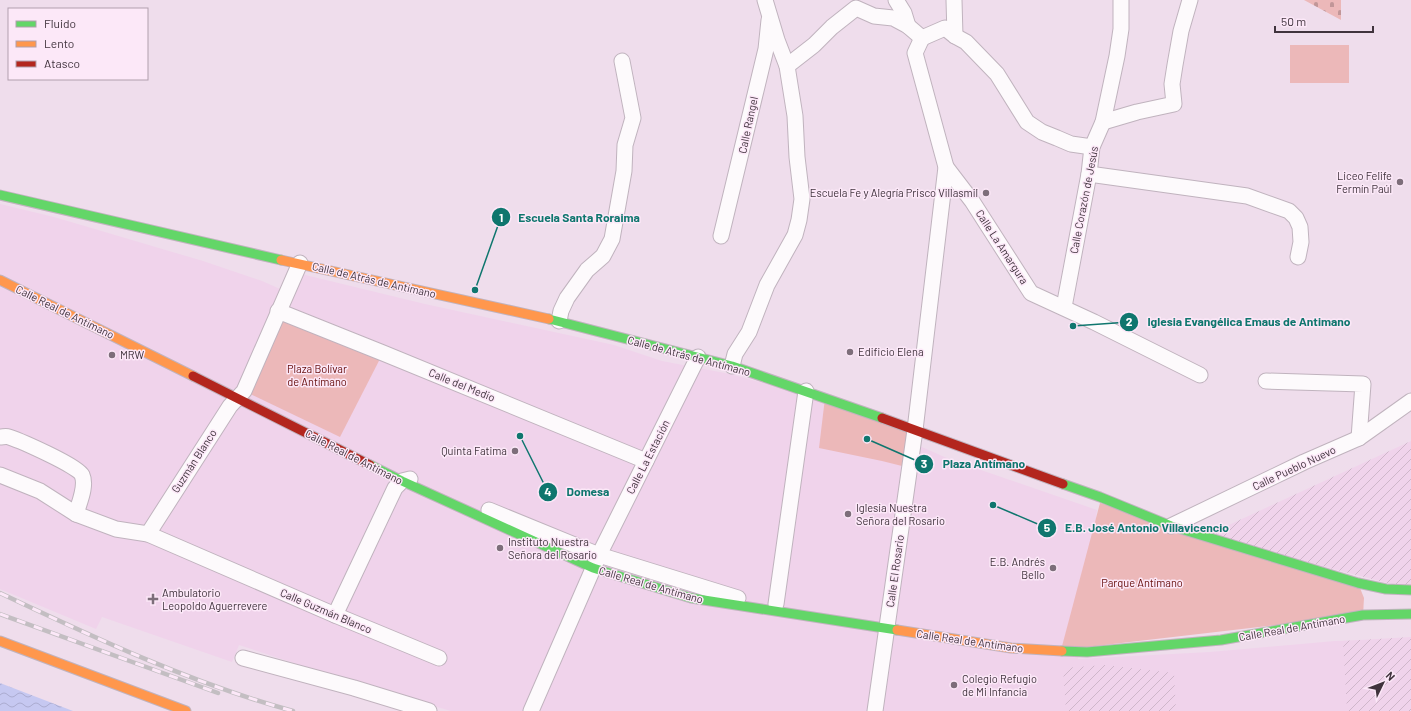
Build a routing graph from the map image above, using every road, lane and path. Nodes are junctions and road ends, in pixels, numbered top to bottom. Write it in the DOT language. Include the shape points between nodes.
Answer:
graph roads {
  1 [pos="896,0"];
  2 [pos="954,0"];
  3 [pos="1121,0"];
  4 [pos="1190,0"];
  5 [pos="854,4"];
  6 [pos="767,6"];
  7 [pos="908,26"];
  8 [pos="954,36"];
  9 [pos="922,38"];
  10 [pos="622,61"];
  11 [pos="787,66"];
  12 [pos="1103,122"];
  13 [pos="1092,147"];
  14 [pos="946,167"];
  15 [pos="1089,174"];
  16 [pos="0,195"];
  17 [pos="721,236"];
  18 [pos="1298,258"];
  19 [pos="300,263"];
  20 [pos="0,270"];
  21 [pos="0,280"];
  22 [pos="1064,308"];
  23 [pos="278,311"];
  24 [pos="559,321"];
  25 [pos="698,357"];
  26 [pos="732,366"];
  27 [pos="1200,375"];
  28 [pos="1266,381"];
  29 [pos="806,391"];
  30 [pos="240,394"];
  31 [pos="1411,401"];
  32 [pos="915,430"];
  33 [pos="0,437"];
  34 [pos="1359,438"];
  35 [pos="646,461"];
  36 [pos="0,475"];
  37 [pos="407,480"];
  38 [pos="76,514"];
  39 [pos="1171,526"];
  40 [pos="148,534"];
  41 [pos="596,562"];
  42 [pos="1358,583"];
  43 [pos="1411,590"];
  44 [pos="1363,593"];
  45 [pos="776,604"];
  46 [pos="1411,614"];
  47 [pos="335,615"];
  48 [pos="888,624"];
  49 [pos="0,642"];
  50 [pos="243,658"];
  51 [pos="439,658"];
  52 [pos="186,711"];
  53 [pos="429,711"];
  54 [pos="531,711"];
  55 [pos="875,711"];
  1 -- 7 [label="street"];
  2 -- 8 [label="street"];
  3 -- 12 [label="street, Calle Corazón de Jesús" via="1121,29"];
  4 -- 12 [label="street" via="1181,31 1172,84 1174,104"];
  5 -- 7 [label="street" via="874,16 893,18"];
  5 -- 11 [label="street" via="814,45"];
  6 -- 11 [label="street"];
  6 -- 17 [label="street, Calle Rangel" via="766,49"];
  7 -- 9 [label="street"];
  8 -- 9 [label="street" via="945,28"];
  8 -- 13 [label="street" via="966,42 997,74 1027,122 1042,132 1071,144"];
  9 -- 14 [label="street, Calle La Amargura" via="915,53"];
  10 -- 24 [label="street" via="633,118 625,145 624,171 612,239 603,256 587,270 567,298"];
  11 -- 26 [label="street" via="795,116 802,199 799,220 794,235 767,286 749,332 735,354"];
  12 -- 13 [label="street, Calle Corazón de Jesús"];
  13 -- 15 [label="street, Calle Corazón de Jesús"];
  14 -- 22 [label="street, Calle La Amargura" via="972,201 1031,293"];
  14 -- 32 [label="street, Calle La Amargura"];
  15 -- 18 [label="street" via="1247,196 1289,211 1300,227 1302,242"];
  15 -- 22 [label="street, Calle Corazón de Jesús"];
  16 -- 19 [label="main road, Calle de Atrás de Antímano"];
  19 -- 23 [label="street, Guzmán Blanco"];
  19 -- 24 [label="main road, Calle de Atrás de Antímano"];
  20 -- 30 [label="street"];
  21 -- 30 [label="main road, Calle Real de Antímano"];
  22 -- 27 [label="street, Calle La Amargura"];
  23 -- 30 [label="street, Guzmán Blanco"];
  23 -- 35 [label="street, Calle del Medio"];
  24 -- 25 [label="main road, Calle de Atrás de Antímano"];
  25 -- 26 [label="main road, Calle de Atrás de Antímano"];
  25 -- 35 [label="street, Calle La Estación"];
  26 -- 29 [label="main road, Calle de Atrás de Antímano"];
  28 -- 34 [label="street" via="1363,384"];
  29 -- 32 [label="main road, Calle de Atrás de Antímano"];
  29 -- 45 [label="street"];
  30 -- 37 [label="street"];
  30 -- 40 [label="street, Guzmán Blanco"];
  31 -- 34 [label="street, Calle Pueblo Nuevo"];
  32 -- 39 [label="main road, Calle de Atrás de Antímano"];
  32 -- 48 [label="street, Calle El Rosario"];
  33 -- 38 [label="street" via="7,437 38,449 79,471 84,483"];
  34 -- 39 [label="street, Calle Pueblo Nuevo"];
  35 -- 41 [label="street, Calle La Estación"];
  36 -- 38 [label="street, Calle Guzmán Blanco" via="40,492"];
  37 -- 41 [label="street"];
  37 -- 47 [label="street" via="396,488"];
  38 -- 40 [label="street, Calle Guzmán Blanco" via="116,529"];
  39 -- 42 [label="main road, Calle de Atrás de Antímano"];
  40 -- 47 [label="street, Calle Guzmán Blanco"];
  41 -- 45 [label="street" via="743,599"];
  41 -- 48 [label="main road, Calle Real de Antímano" via="690,598"];
  41 -- 54 [label="street, Calle La Estación"];
  42 -- 43 [label="main road, Calle de Atrás de Antímano" via="1386,589"];
  42 -- 44 [label="main road"];
  45 -- 48 [label="street"];
  46 -- 48 [label="main road, Calle Real de Antímano" via="1363,612 1221,640 1087,652 1011,648 927,636"];
  47 -- 51 [label="street, Calle Guzmán Blanco"];
  48 -- 55 [label="street, Calle El Rosario"];
  49 -- 52 [label="main road"];
  50 -- 53 [label="street"];
}
